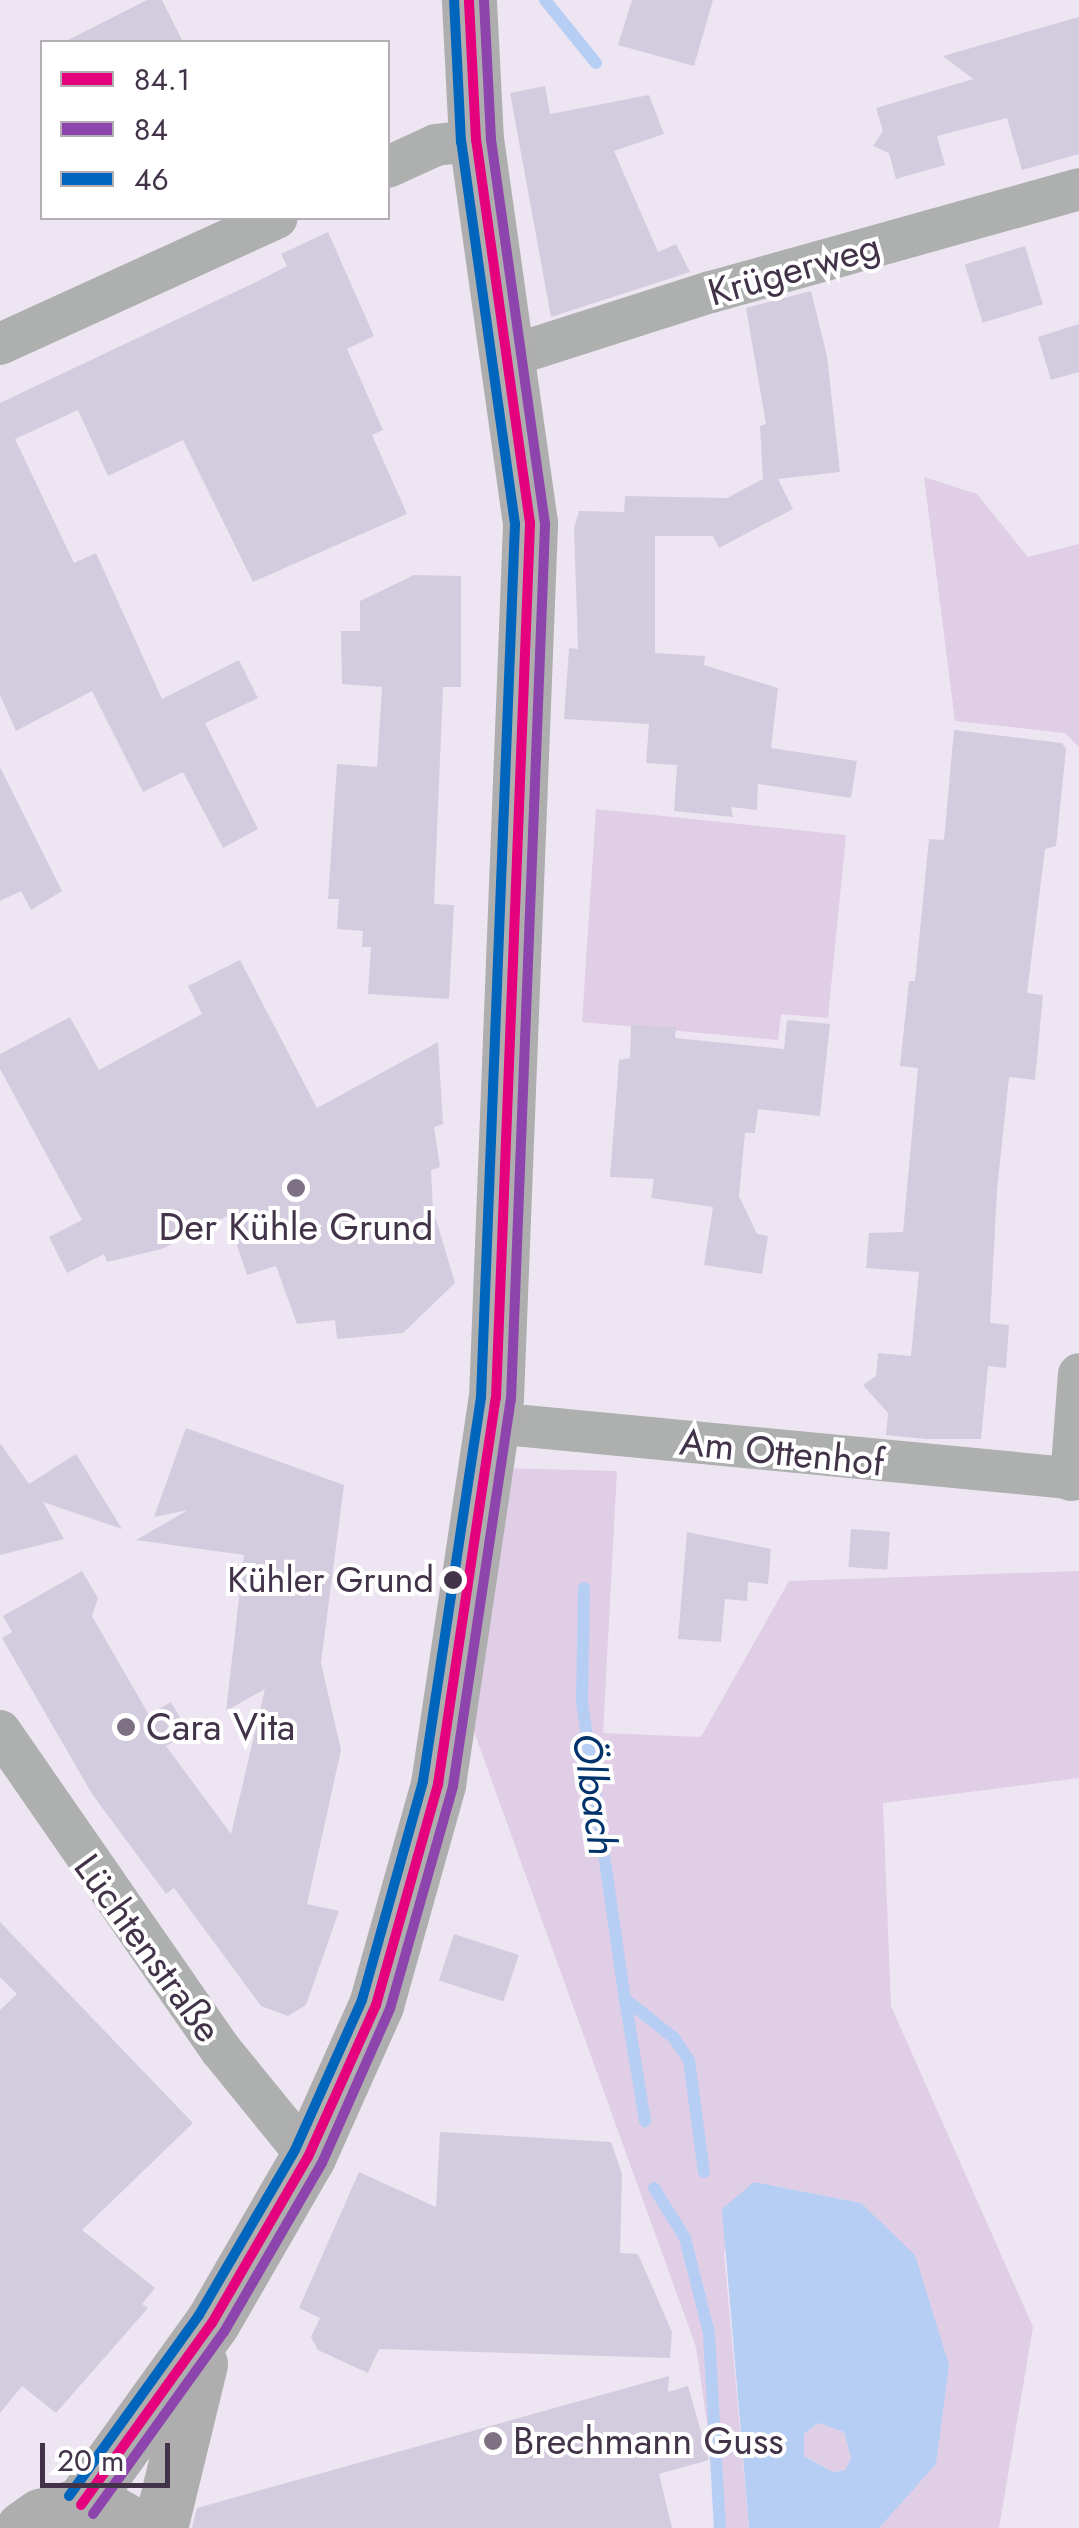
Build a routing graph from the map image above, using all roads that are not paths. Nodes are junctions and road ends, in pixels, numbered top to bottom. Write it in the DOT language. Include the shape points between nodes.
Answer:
graph roads {
  1 [pos="469,0"];
  2 [pos="476,140"];
  3 [pos="390,166"];
  4 [pos="1079,189"];
  5 [pos="273,220"];
  6 [pos="0,344"];
  7 [pos="510,356"];
  8 [pos="1079,1374"];
  9 [pos="494,1423"];
  10 [pos="1075,1480"];
  11 [pos="0,1731"];
  12 [pos="308,2157"];
  13 [pos="212,2323"];
  14 [pos="81,2505"];
  15 [pos="24,2528"];
  16 [pos="138,2528"];
  17 [pos="160,2528"];
  1 -- 2 [label="main road"];
  2 -- 3 [label="street" via="436,145"];
  2 -- 7 [label="main road"];
  4 -- 7 [label="street, Krügerweg"];
  5 -- 6 [label="street"];
  7 -- 9 [label="main road" via="530,523 514,1054"];
  8 -- 10 [label="street, Am Ottenhof"];
  9 -- 10 [label="street, Am Ottenhof"];
  9 -- 12 [label="main road" via="438,1784 376,2005"];
  11 -- 12 [label="street, Lüchtenstraße" via="221,2050"];
  12 -- 13 [label="main road"];
  13 -- 14 [label="main road"];
  13 -- 17 [label="main road"];
  14 -- 15 [label="main road" via="50,2512"];
  14 -- 16 [label="main road" via="103,2508"];
}
